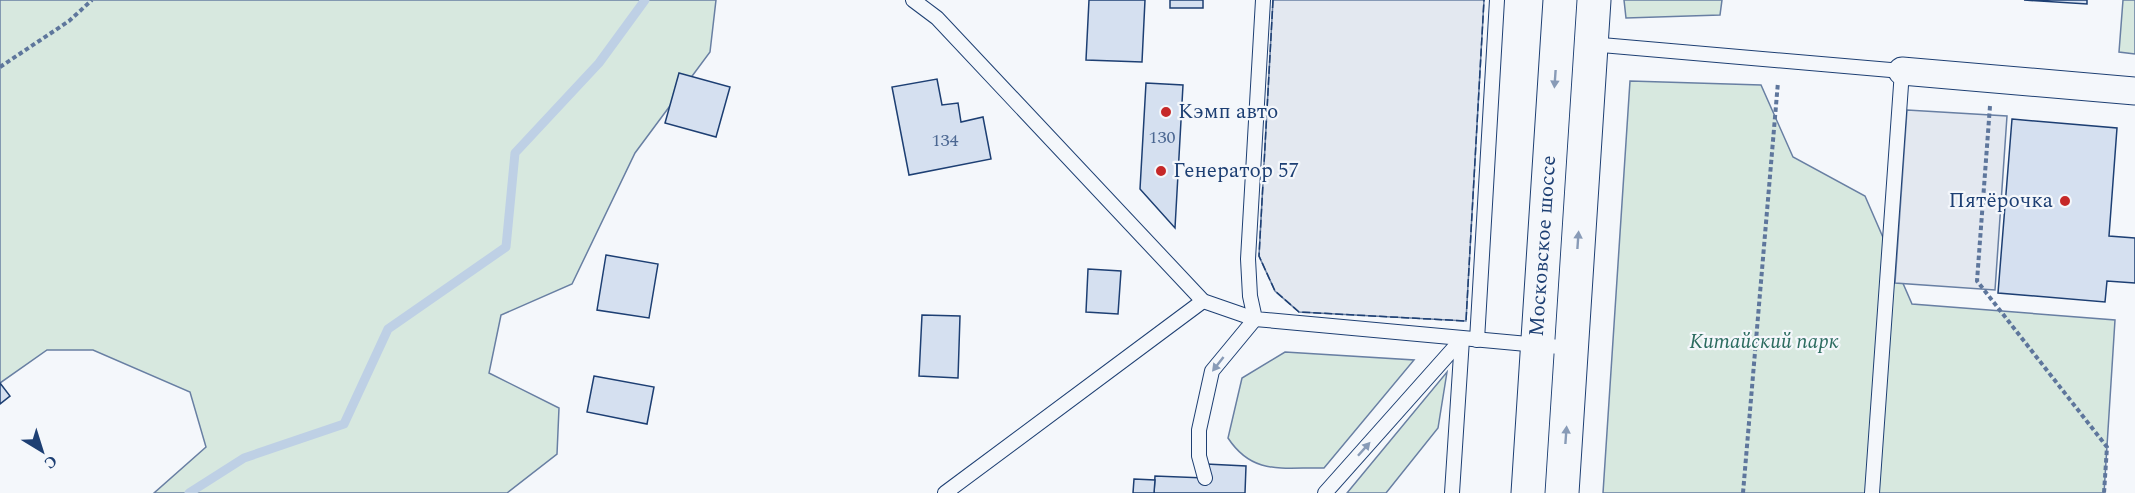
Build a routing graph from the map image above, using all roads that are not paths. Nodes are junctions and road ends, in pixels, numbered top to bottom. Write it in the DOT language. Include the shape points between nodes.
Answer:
graph roads {
  1 [pos="913,0"];
  2 [pos="1263,0"];
  3 [pos="1497,0"];
  4 [pos="1560,0"];
  5 [pos="1594,0"];
  6 [pos="1574,42"];
  7 [pos="1902,71"];
  8 [pos="2135,91"];
  9 [pos="1203,301"];
  10 [pos="1255,319"];
  11 [pos="1462,339"];
  12 [pos="1477,340"];
  13 [pos="1537,345"];
  14 [pos="1571,348"];
  15 [pos="1205,478"];
  16 [pos="945,493"];
  17 [pos="1325,493"];
  18 [pos="1452,493"];
  19 [pos="1528,493"];
  20 [pos="1562,493"];
  21 [pos="1872,493"];
  1 -- 9 [label="lane" via="937,18"];
  2 -- 10 [label="lane" via="1248,260"];
  3 -- 12 [label="lane"];
  4 -- 6 [label="main road, Московское шоссе"];
  5 -- 6 [label="main road, Московское шоссе"];
  6 -- 7 [label="lane"];
  6 -- 13 [label="main road, Московское шоссе, one-way"];
  14 -- 6 [label="main road, Московское шоссе, one-way"];
  7 -- 8 [label="street"];
  7 -- 21 [label="lane"];
  9 -- 10 [label="lane"];
  9 -- 16 [label="lane"];
  10 -- 11 [label="lane"];
  10 -- 15 [label="lane, one-way" via="1212,371 1199,430 1199,456"];
  11 -- 12 [label="lane"];
  17 -- 11 [label="lane, one-way"];
  11 -- 18 [label="lane"];
  12 -- 13 [label="lane"];
  13 -- 14 [label="lane"];
  13 -- 19 [label="main road, Московское шоссе"];
  20 -- 14 [label="main road, Московское шоссе, one-way"];
}
